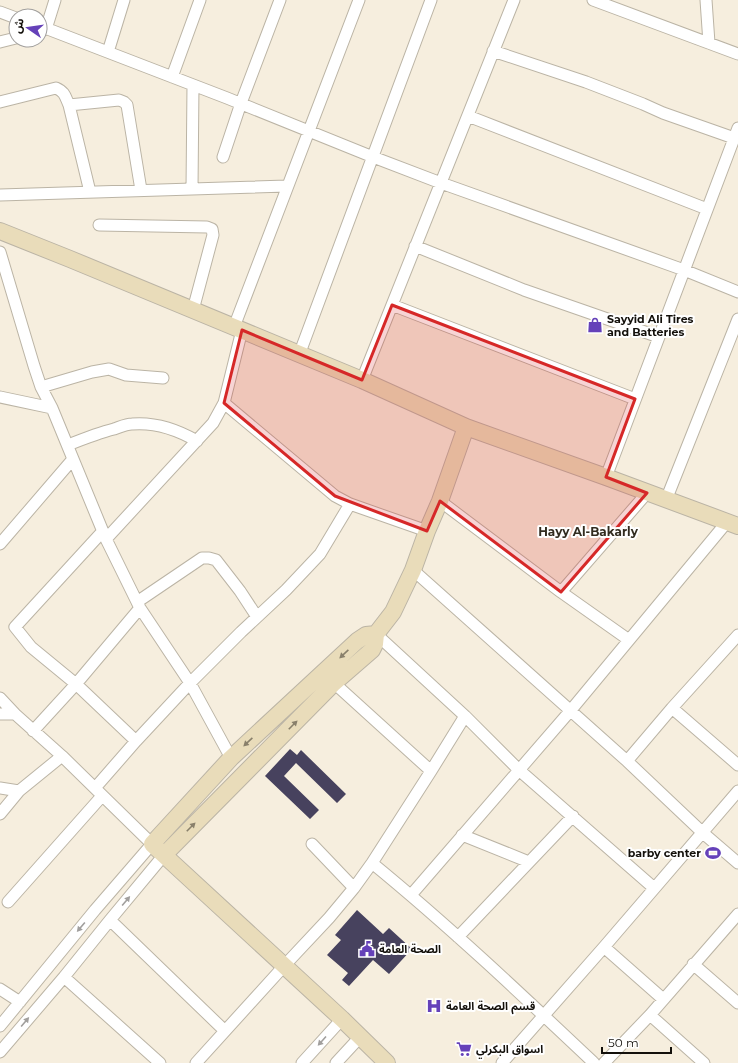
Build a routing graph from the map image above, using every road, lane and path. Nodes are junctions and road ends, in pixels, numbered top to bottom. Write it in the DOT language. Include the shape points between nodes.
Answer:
graph roads {
  1 [pos="55,0"];
  2 [pos="124,0"];
  3 [pos="200,0"];
  4 [pos="280,0"];
  5 [pos="359,0"];
  6 [pos="431,0"];
  7 [pos="514,0"];
  8 [pos="593,0"];
  9 [pos="706,0"];
  10 [pos="48,16"];
  11 [pos="48,31"];
  12 [pos="709,43"];
  13 [pos="493,51"];
  14 [pos="108,52"];
  15 [pos="738,54"];
  16 [pos="172,77"];
  17 [pos="194,85"];
  18 [pos="0,102"];
  19 [pos="241,103"];
  20 [pos="69,105"];
  21 [pos="468,116"];
  22 [pos="308,130"];
  23 [pos="736,133"];
  24 [pos="223,157"];
  25 [pos="373,157"];
  26 [pos="441,183"];
  27 [pos="287,186"];
  28 [pos="192,189"];
  29 [pos="141,190"];
  30 [pos="90,192"];
  31 [pos="0,195"];
  32 [pos="707,209"];
  33 [pos="99,225"];
  34 [pos="0,231"];
  35 [pos="416,246"];
  36 [pos="0,252"];
  37 [pos="684,270"];
  38 [pos="738,292"];
  39 [pos="392,305"];
  40 [pos="193,310"];
  41 [pos="738,319"];
  42 [pos="238,328"];
  43 [pos="659,337"];
  44 [pos="299,355"];
  45 [pos="163,378"];
  46 [pos="362,380"];
  47 [pos="41,387"];
  48 [pos="4,398"];
  49 [pos="635,400"];
  50 [pos="224,403"];
  51 [pos="0,408"];
  52 [pos="52,408"];
  53 [pos="466,427"];
  54 [pos="197,441"];
  55 [pos="68,446"];
  56 [pos="73,460"];
  57 [pos="606,477"];
  58 [pos="647,493"];
  59 [pos="666,500"];
  60 [pos="440,501"];
  61 [pos="350,504"];
  62 [pos="732,524"];
  63 [pos="427,531"];
  64 [pos="104,535"];
  65 [pos="0,544"];
  66 [pos="413,570"];
  67 [pos="561,592"];
  68 [pos="139,605"];
  69 [pos="257,617"];
  70 [pos="376,634"];
  71 [pos="738,635"];
  72 [pos="629,640"];
  73 [pos="190,683"];
  74 [pos="334,683"];
  75 [pos="76,684"];
  76 [pos="0,698"];
  77 [pos="672,708"];
  78 [pos="571,710"];
  79 [pos="0,714"];
  80 [pos="15,714"];
  81 [pos="465,716"];
  82 [pos="33,731"];
  83 [pos="136,741"];
  84 [pos="62,756"];
  85 [pos="231,758"];
  86 [pos="627,761"];
  87 [pos="738,765"];
  88 [pos="519,770"];
  89 [pos="431,771"];
  90 [pos="0,788"];
  91 [pos="19,790"];
  92 [pos="738,791"];
  93 [pos="98,792"];
  94 [pos="0,814"];
  95 [pos="573,816"];
  96 [pos="703,833"];
  97 [pos="462,835"];
  98 [pos="312,844"];
  99 [pos="158,850"];
  100 [pos="529,862"];
  101 [pos="372,863"];
  102 [pos="738,863"];
  103 [pos="354,888"];
  104 [pos="654,888"];
  105 [pos="411,895"];
  106 [pos="8,902"];
  107 [pos="738,914"];
  108 [pos="110,920"];
  109 [pos="458,937"];
  110 [pos="604,947"];
  111 [pos="693,964"];
  112 [pos="284,966"];
  113 [pos="64,977"];
  114 [pos="0,988"];
  115 [pos="663,999"];
  116 [pos="20,1002"];
  117 [pos="738,1003"];
  118 [pos="544,1015"];
  119 [pos="650,1015"];
  120 [pos="342,1020"];
  121 [pos="0,1026"];
  122 [pos="225,1031"];
  123 [pos="360,1037"];
  124 [pos="0,1052"];
  125 [pos="160,1063"];
  126 [pos="196,1063"];
  127 [pos="302,1063"];
  128 [pos="336,1063"];
  129 [pos="387,1063"];
  130 [pos="502,1063"];
  131 [pos="594,1063"];
  132 [pos="604,1063"];
  133 [pos="704,1063"];
  1 -- 10 [label="street"];
  2 -- 14 [label="street"];
  3 -- 16 [label="street"];
  4 -- 19 [label="street"];
  5 -- 22 [label="street"];
  6 -- 25 [label="street"];
  7 -- 13 [label="street"];
  8 -- 12 [label="street"];
  9 -- 12 [label="street"];
  11 -- 14 [label="street"];
  12 -- 15 [label="street"];
  13 -- 21 [label="street"];
  13 -- 23 [label="street" via="586,82 662,113"];
  14 -- 16 [label="street"];
  16 -- 17 [label="street"];
  17 -- 19 [label="street"];
  17 -- 28 [label="street"];
  18 -- 20 [label="street" via="56,88 62,90"];
  19 -- 22 [label="street"];
  19 -- 24 [label="street"];
  20 -- 29 [label="street" via="119,100 127,105"];
  20 -- 30 [label="street"];
  21 -- 26 [label="street"];
  21 -- 32 [label="street"];
  22 -- 25 [label="street"];
  22 -- 27 [label="street"];
  23 -- 32 [label="street"];
  25 -- 26 [label="street"];
  25 -- 44 [label="street"];
  26 -- 35 [label="street"];
  26 -- 37 [label="street"];
  27 -- 28 [label="street"];
  27 -- 42 [label="street"];
  28 -- 29 [label="street"];
  29 -- 30 [label="street"];
  30 -- 31 [label="street"];
  32 -- 37 [label="street"];
  33 -- 40 [label="street" via="212,229 213,235"];
  34 -- 40 [label="street"];
  35 -- 39 [label="street"];
  35 -- 43 [label="street" via="524,290"];
  36 -- 47 [label="street"];
  37 -- 38 [label="street"];
  37 -- 43 [label="street"];
  39 -- 46 [label="street"];
  39 -- 49 [label="street"];
  40 -- 42 [label="street"];
  41 -- 59 [label="street"];
  42 -- 44 [label="street"];
  42 -- 50 [label="street"];
  43 -- 49 [label="street"];
  44 -- 46 [label="street"];
  45 -- 47 [label="street" via="126,375 109,369"];
  46 -- 53 [label="street"];
  47 -- 52 [label="street"];
  48 -- 51 [label="street"];
  48 -- 52 [label="street"];
  49 -- 57 [label="street"];
  50 -- 54 [label="street" via="213,423"];
  50 -- 61 [label="street" via="335,496"];
  52 -- 55 [label="street"];
  53 -- 57 [label="street"];
  53 -- 60 [label="street"];
  54 -- 55 [label="street" via="166,427 131,424 92,435"];
  54 -- 64 [label="street"];
  55 -- 56 [label="street"];
  56 -- 64 [label="street"];
  56 -- 65 [label="street"];
  57 -- 58 [label="street"];
  58 -- 59 [label="street"];
  58 -- 67 [label="street"];
  59 -- 62 [label="street"];
  60 -- 63 [label="street"];
  60 -- 67 [label="street"];
  61 -- 63 [label="street"];
  61 -- 69 [label="street" via="320,554"];
  62 -- 72 [label="street"];
  63 -- 66 [label="street"];
  64 -- 68 [label="street"];
  64 -- 75 [label="street" via="16,627 31,647"];
  66 -- 70 [label="street" via="393,612"];
  66 -- 78 [label="street"];
  67 -- 72 [label="street"];
  68 -- 69 [label="street" via="202,558 209,558 216,560"];
  68 -- 73 [label="street"];
  68 -- 75 [label="street"];
  69 -- 73 [label="street"];
  70 -- 74 [label="street" via="372,650"];
  70 -- 81 [label="street"];
  70 -- 85 [label="street, one-way" via="366,635 357,641"];
  71 -- 77 [label="street"];
  72 -- 78 [label="street"];
  73 -- 83 [label="street"];
  73 -- 85 [label="street"];
  74 -- 89 [label="street"];
  99 -- 74 [label="street, one-way"];
  75 -- 82 [label="street"];
  75 -- 83 [label="street"];
  76 -- 80 [label="street"];
  77 -- 86 [label="street"];
  77 -- 87 [label="street"];
  78 -- 86 [label="street"];
  78 -- 88 [label="street"];
  79 -- 80 [label="street"];
  80 -- 82 [label="street"];
  81 -- 88 [label="street"];
  81 -- 89 [label="street"];
  82 -- 84 [label="street"];
  83 -- 93 [label="street"];
  84 -- 91 [label="street"];
  84 -- 93 [label="street"];
  85 -- 99 [label="street"];
  86 -- 96 [label="street"];
  88 -- 95 [label="street"];
  88 -- 97 [label="street"];
  89 -- 101 [label="street"];
  90 -- 91 [label="street"];
  91 -- 94 [label="street"];
  92 -- 96 [label="street"];
  93 -- 99 [label="street"];
  93 -- 106 [label="street"];
  95 -- 100 [label="street"];
  95 -- 104 [label="street"];
  96 -- 102 [label="street"];
  96 -- 104 [label="street"];
  97 -- 100 [label="street"];
  97 -- 105 [label="street"];
  98 -- 103 [label="street"];
  108 -- 99 [label="street, one-way"];
  99 -- 112 [label="street"];
  99 -- 116 [label="street, one-way" via="90,916"];
  100 -- 109 [label="street"];
  101 -- 103 [label="street"];
  101 -- 105 [label="street"];
  103 -- 112 [label="street"];
  104 -- 110 [label="street"];
  105 -- 109 [label="street"];
  107 -- 111 [label="street"];
  108 -- 113 [label="street"];
  108 -- 122 [label="street"];
  109 -- 118 [label="street"];
  110 -- 115 [label="street"];
  110 -- 118 [label="street"];
  111 -- 115 [label="street"];
  111 -- 117 [label="street"];
  112 -- 120 [label="street"];
  112 -- 122 [label="street"];
  124 -- 113 [label="street, one-way"];
  113 -- 125 [label="street"];
  114 -- 116 [label="street"];
  115 -- 119 [label="street"];
  116 -- 121 [label="street"];
  118 -- 130 [label="street"];
  118 -- 131 [label="street"];
  119 -- 132 [label="street"];
  119 -- 133 [label="street"];
  120 -- 123 [label="street"];
  120 -- 127 [label="street, one-way"];
  122 -- 126 [label="street"];
  123 -- 128 [label="street"];
  123 -- 129 [label="street"];
}
